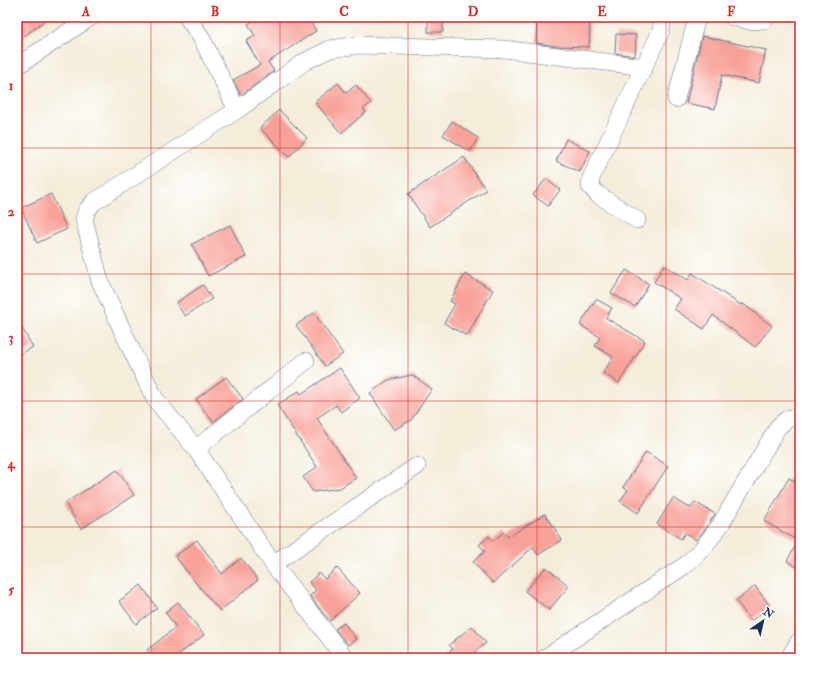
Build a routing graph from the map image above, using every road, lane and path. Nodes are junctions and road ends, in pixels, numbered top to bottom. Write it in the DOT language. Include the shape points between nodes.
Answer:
graph roads {
  1 [pos="91,17"];
  2 [pos="187,17"];
  3 [pos="663,17"];
  4 [pos="697,17"];
  5 [pos="734,17"];
  6 [pos="766,17"];
  7 [pos="17,66"];
  8 [pos="644,67"];
  9 [pos="676,98"];
  10 [pos="237,110"];
  11 [pos="637,220"];
  12 [pos="306,361"];
  13 [pos="800,414"];
  14 [pos="196,449"];
  15 [pos="417,466"];
  16 [pos="273,564"];
  17 [pos="800,640"];
  18 [pos="345,658"];
  19 [pos="545,658"];
  20 [pos="789,658"];
  1 -- 7 [label="street"];
  2 -- 10 [label="street" via="201,37"];
  3 -- 8 [label="street" via="661,31"];
  4 -- 9 [label="street"];
  5 -- 6 [label="street" via="750,21 764,20"];
  8 -- 10 [label="street" via="502,49 359,45 330,50 304,62"];
  8 -- 11 [label="street" via="591,178 590,186 597,194"];
  10 -- 14 [label="street" via="94,202 84,219 100,281 155,399"];
  12 -- 14 [label="street"];
  13 -- 19 [label="street" via="787,419 778,427 719,527 687,564"];
  14 -- 16 [label="street"];
  15 -- 16 [label="street"];
  16 -- 18 [label="street"];
  17 -- 20 [label="street"];
}
